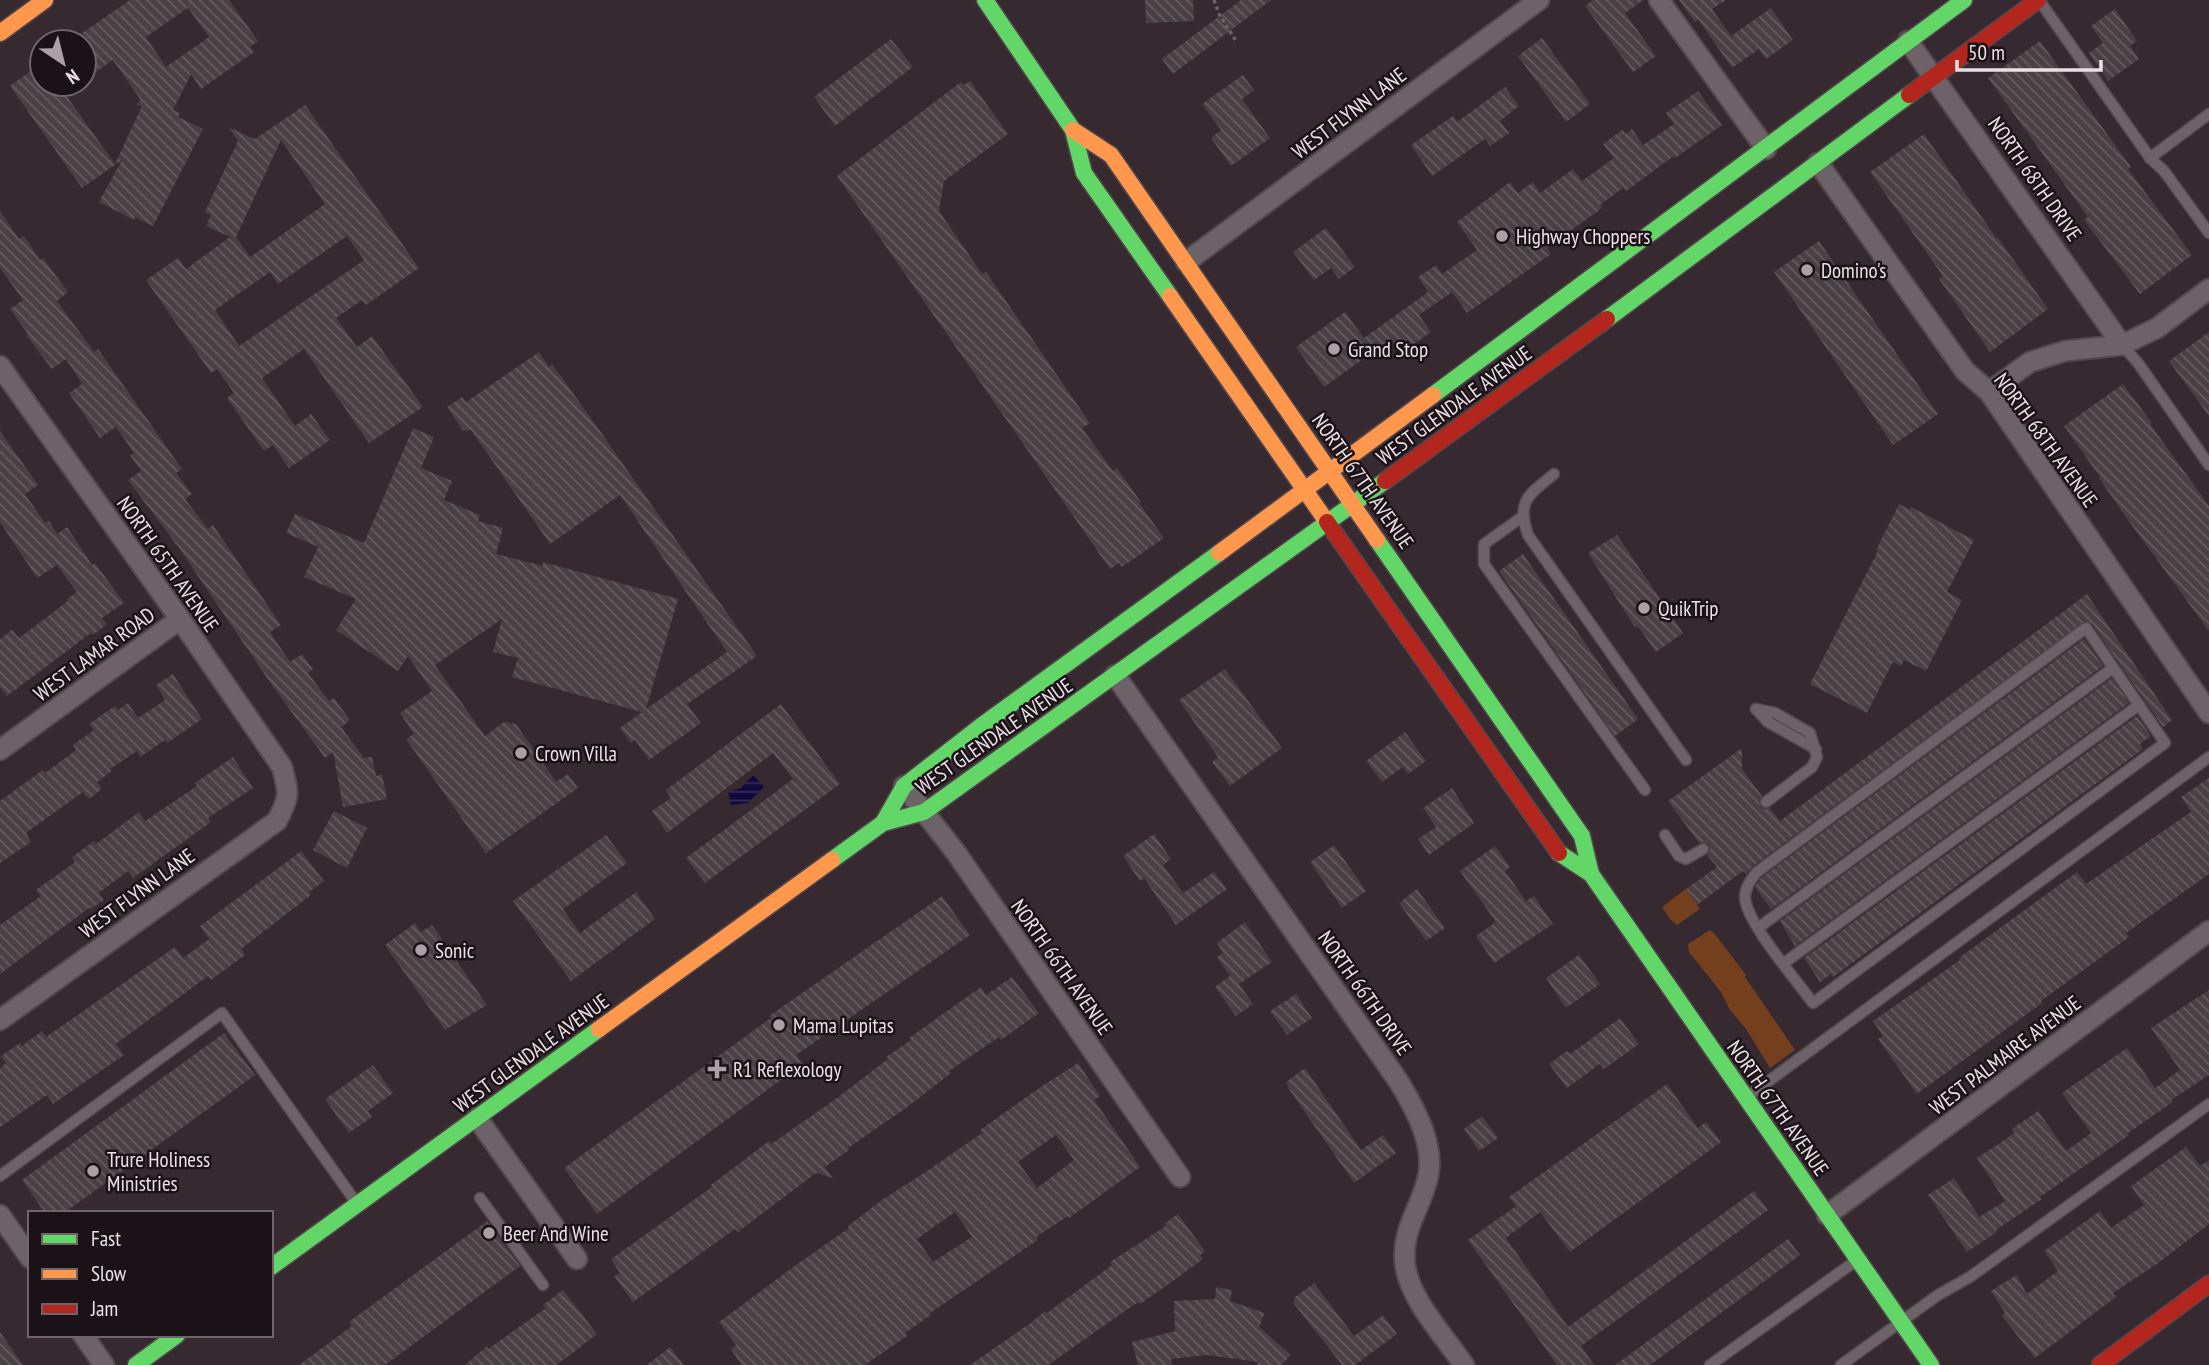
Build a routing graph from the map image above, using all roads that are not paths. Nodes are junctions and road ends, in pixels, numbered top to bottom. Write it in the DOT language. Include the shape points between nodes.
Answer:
graph roads {
  1 [pos="45,0"];
  2 [pos="985,0"];
  3 [pos="1539,0"];
  4 [pos="1659,0"];
  5 [pos="1964,0"];
  6 [pos="2038,0"];
  7 [pos="0,33"];
  8 [pos="1908,41"];
  9 [pos="1934,76"];
  10 [pos="2209,114"];
  11 [pos="1073,130"];
  12 [pos="1766,149"];
  13 [pos="2150,158"];
  14 [pos="1818,163"];
  15 [pos="1737,191"];
  16 [pos="2209,233"];
  17 [pos="1186,262"];
  18 [pos="2209,289"];
  19 [pos="2122,345"];
  20 [pos="0,366"];
  21 [pos="1989,392"];
  22 [pos="2209,466"];
  23 [pos="1331,471"];
  24 [pos="1554,474"];
  25 [pos="1304,490"];
  26 [pos="1354,504"];
  27 [pos="1522,517"];
  28 [pos="1328,522"];
  29 [pos="180,619"];
  30 [pos="2113,668"];
  31 [pos="1115,675"];
  32 [pos="2138,705"];
  33 [pos="1756,709"];
  34 [pos="2209,713"];
  35 [pos="0,750"];
  36 [pos="2209,757"];
  37 [pos="1686,760"];
  38 [pos="904,786"];
  39 [pos="1645,790"];
  40 [pos="288,794"];
  41 [pos="1766,802"];
  42 [pos="924,813"];
  43 [pos="883,823"];
  44 [pos="1664,835"];
  45 [pos="1703,849"];
  46 [pos="1591,874"];
  47 [pos="1758,928"];
  48 [pos="2209,931"];
  49 [pos="1784,963"];
  50 [pos="0,1020"];
  51 [pos="1746,1098"];
  52 [pos="2209,1104"];
  53 [pos="477,1118"];
  54 [pos="0,1176"];
  55 [pos="1180,1177"];
  56 [pos="480,1198"];
  57 [pos="358,1205"];
  58 [pos="0,1215"];
  59 [pos="1827,1215"];
  60 [pos="28,1255"];
  61 [pos="577,1259"];
  62 [pos="1858,1260"];
  63 [pos="273,1266"];
  64 [pos="543,1284"];
  65 [pos="2209,1284"];
  66 [pos="1901,1322"];
  67 [pos="84,1337"];
  68 [pos="174,1337"];
  69 [pos="104,1365"];
  70 [pos="136,1365"];
  71 [pos="1464,1365"];
  72 [pos="1710,1365"];
  73 [pos="1841,1365"];
  74 [pos="1931,1365"];
  75 [pos="2100,1365"];
  1 -- 7 [label="main road"];
  2 -- 11 [label="main road, NORTH 67TH AVENUE"];
  3 -- 17 [label="street, WEST FLYNN LANE"];
  4 -- 12 [label="street"];
  5 -- 8 [label="main road, WEST GLENDALE AVENUE"];
  6 -- 9 [label="main road, WEST GLENDALE AVENUE"];
  6 -- 13 [label="lane"];
  8 -- 9 [label="street, NORTH 68TH DRIVE"];
  8 -- 12 [label="main road, WEST GLENDALE AVENUE"];
  9 -- 14 [label="main road, WEST GLENDALE AVENUE"];
  9 -- 19 [label="street, NORTH 68TH DRIVE"];
  10 -- 13 [label="lane"];
  11 -- 17 [label="main road, NORTH 67TH AVENUE" via="1111,155"];
  11 -- 25 [label="main road, NORTH 67TH AVENUE" via="1084,173"];
  12 -- 15 [label="main road"];
  12 -- 23 [label="main road, WEST GLENDALE AVENUE"];
  13 -- 16 [label="lane"];
  14 -- 21 [label="street, NORTH 68TH AVENUE" via="1965,371"];
  14 -- 26 [label="main road, WEST GLENDALE AVENUE" via="1689,248"];
  17 -- 23 [label="main road, NORTH 67TH AVENUE"];
  18 -- 19 [label="street" via="2157,328"];
  19 -- 21 [label="street" via="2065,351 2030,362"];
  19 -- 22 [label="lane"];
  20 -- 29 [label="street, NORTH 65TH AVENUE"];
  21 -- 34 [label="street, NORTH 68TH AVENUE"];
  23 -- 25 [label="main road, WEST GLENDALE AVENUE"];
  23 -- 26 [label="main road, NORTH 67TH AVENUE"];
  24 -- 27 [label="lane" via="1527,496"];
  25 -- 28 [label="main road, NORTH 67TH AVENUE"];
  25 -- 38 [label="main road, WEST GLENDALE AVENUE"];
  26 -- 28 [label="main road, WEST GLENDALE AVENUE"];
  26 -- 46 [label="main road, NORTH 67TH AVENUE" via="1582,836"];
  27 -- 37 [label="lane" via="1528,535"];
  27 -- 39 [label="lane" via="1484,544 1485,564"];
  28 -- 31 [label="main road, WEST GLENDALE AVENUE"];
  28 -- 46 [label="main road, NORTH 67TH AVENUE" via="1558,853"];
  29 -- 35 [label="street, WEST LAMAR ROAD"];
  29 -- 40 [label="street, NORTH 65TH AVENUE" via="282,767"];
  30 -- 32 [label="lane"];
  30 -- 47 [label="lane"];
  30 -- 47 [label="lane" via="2086,628 1757,872 1745,895"];
  31 -- 42 [label="main road, WEST GLENDALE AVENUE"];
  31 -- 71 [label="street, NORTH 66TH DRIVE" via="1418,1115 1427,1148 1428,1177 1408,1228 1405,1264 1415,1294"];
  32 -- 49 [label="lane"];
  32 -- 49 [label="lane" via="2165,743 1813,1003"];
  33 -- 41 [label="lane" via="1775,713 1811,733 1817,757 1812,767"];
  36 -- 51 [label="lane"];
  38 -- 42 [label="street, NORTH 66TH AVENUE"];
  38 -- 43 [label="main road, WEST GLENDALE AVENUE"];
  40 -- 50 [label="street, WEST FLYNN LANE" via="276,821"];
  42 -- 43 [label="main road, WEST GLENDALE AVENUE"];
  42 -- 55 [label="street, NORTH 66TH AVENUE"];
  43 -- 53 [label="main road, WEST GLENDALE AVENUE"];
  44 -- 45 [label="lane" via="1686,859"];
  46 -- 51 [label="main road, NORTH 67TH AVENUE"];
  47 -- 49 [label="lane"];
  48 -- 59 [label="street, WEST PALMAIRE AVENUE"];
  51 -- 59 [label="main road, NORTH 67TH AVENUE"];
  52 -- 66 [label="lane"];
  53 -- 57 [label="main road, WEST GLENDALE AVENUE"];
  53 -- 61 [label="street"];
  54 -- 57 [label="lane" via="222,1013"];
  56 -- 64 [label="lane"];
  57 -- 63 [label="main road, WEST GLENDALE AVENUE"];
  58 -- 60 [label="street"];
  59 -- 62 [label="main road, NORTH 67TH AVENUE"];
  62 -- 66 [label="main road, NORTH 67TH AVENUE"];
  62 -- 72 [label="lane"];
  65 -- 75 [label="main road"];
  66 -- 73 [label="lane"];
  66 -- 74 [label="main road, NORTH 67TH AVENUE"];
  67 -- 69 [label="street"];
  68 -- 70 [label="main road"];
}
